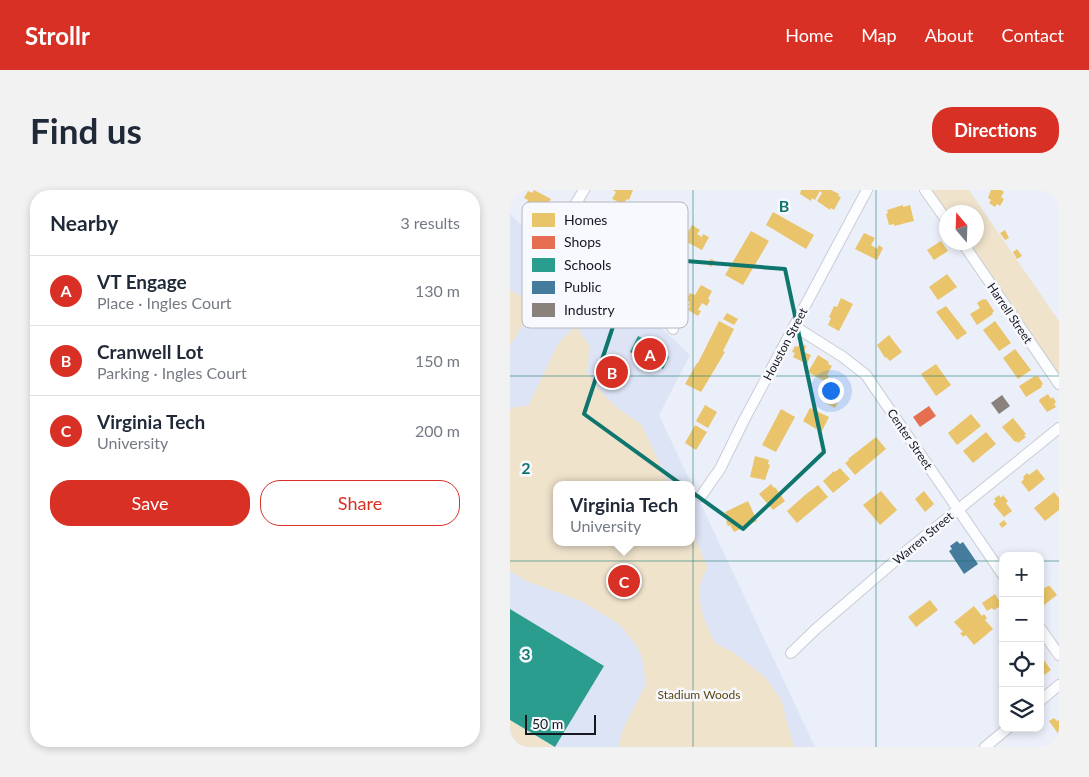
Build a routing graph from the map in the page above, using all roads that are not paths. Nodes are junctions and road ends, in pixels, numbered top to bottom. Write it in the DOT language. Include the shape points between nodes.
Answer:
graph roads {
  1 [pos="584,190"];
  2 [pos="867,190"];
  3 [pos="925,190"];
  4 [pos="577,202"];
  5 [pos="939,211"];
  6 [pos="967,250"];
  7 [pos="794,326"];
  8 [pos="1059,384"];
  9 [pos="1059,428"];
  10 [pos="700,496"];
  11 [pos="958,509"];
  12 [pos="999,568"];
  13 [pos="1044,634"];
  14 [pos="791,653"];
  15 [pos="1059,655"];
  16 [pos="1059,685"];
  17 [pos="1044,698"];
  18 [pos="1003,732"];
  19 [pos="986,747"];
  1 -- 4 [label="street"];
  2 -- 7 [label="street, Houston Street"];
  3 -- 5 [label="street"];
  6 -- 8 [label="street, Harrell Street"];
  7 -- 10 [label="street, Houston Street" via="720,469"];
  7 -- 11 [label="street, Center Street" via="866,375"];
  9 -- 11 [label="street, Warren Street"];
  11 -- 12 [label="street, Center Street"];
  11 -- 14 [label="street, Warren Street"];
  13 -- 15 [label="street"];
  16 -- 17 [label="street"];
  18 -- 19 [label="street"];
}
